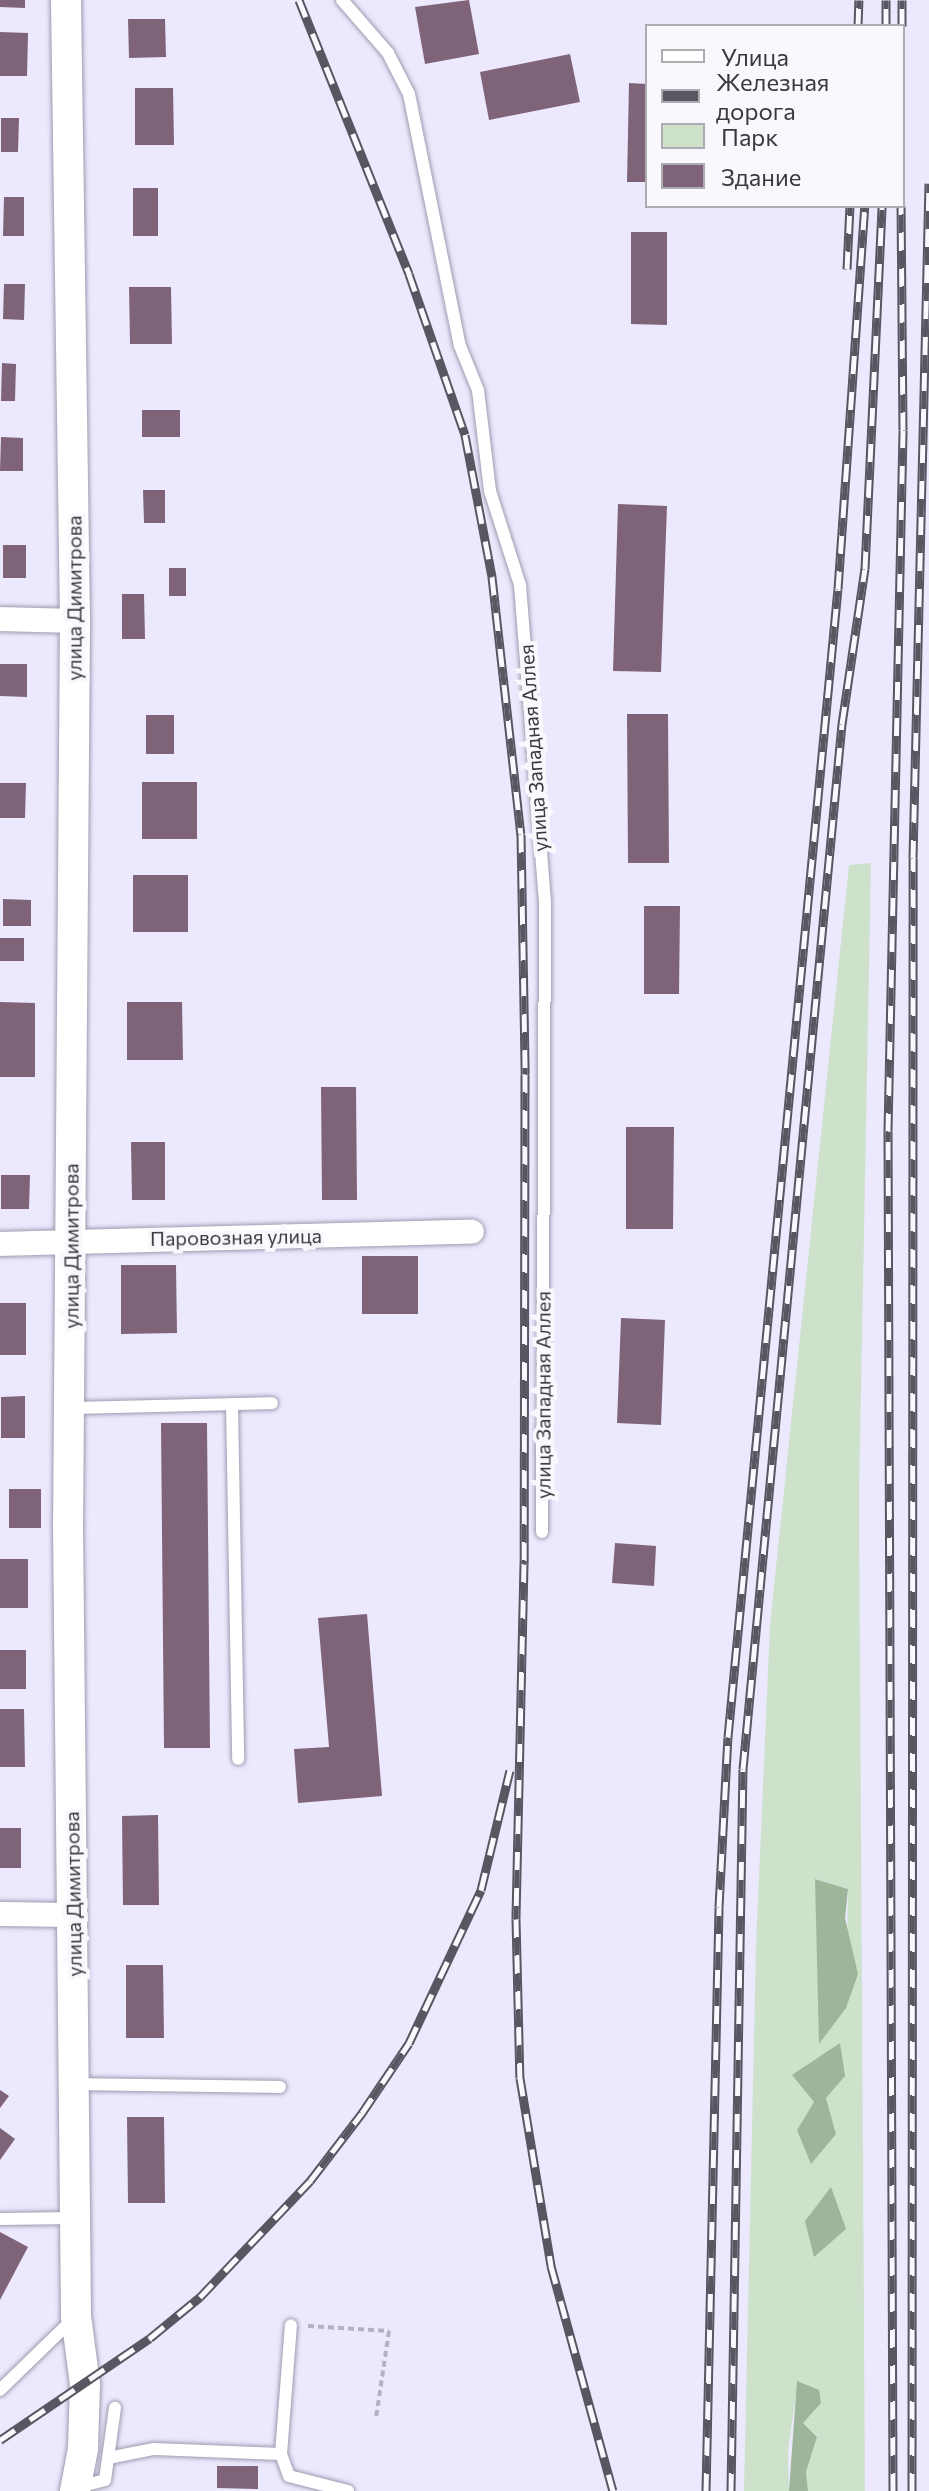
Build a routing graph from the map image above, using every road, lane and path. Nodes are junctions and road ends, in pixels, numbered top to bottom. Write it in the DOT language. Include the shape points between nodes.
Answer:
graph roads {
  1 [pos="66,0"];
  2 [pos="342,0"];
  3 [pos="0,619"];
  4 [pos="75,621"];
  5 [pos="472,1232"];
  6 [pos="72,1241"];
  7 [pos="0,1244"];
  8 [pos="272,1403"];
  9 [pos="232,1404"];
  10 [pos="70,1408"];
  11 [pos="542,1532"];
  12 [pos="238,1759"];
  13 [pos="0,1914"];
  14 [pos="73,1915"];
  15 [pos="76,2084"];
  16 [pos="280,2087"];
  17 [pos="77,2218"];
  18 [pos="0,2219"];
  19 [pos="76,2316"];
  20 [pos="291,2325"];
  21 [pos="0,2390"];
  22 [pos="115,2408"];
  23 [pos="376,2418"];
  24 [pos="281,2454"];
  25 [pos="108,2458"];
  26 [pos="75,2489"];
  27 [pos="348,2491"];
  1 -- 4 [label="street, улица Димитрова"];
  2 -- 11 [label="lane, улица Западная Аллея" via="388,53 409,94 460,346 478,390 490,491 520,585 545,901"];
  3 -- 4 [label="street"];
  4 -- 6 [label="street, улица Димитрова"];
  5 -- 6 [label="street, Паровозная улица"];
  6 -- 7 [label="street, Паровозная улица"];
  6 -- 10 [label="street, улица Димитрова"];
  8 -- 9 [label="lane"];
  9 -- 10 [label="lane"];
  9 -- 12 [label="lane"];
  10 -- 14 [label="street, улица Димитрова"];
  13 -- 14 [label="street"];
  14 -- 15 [label="street, улица Димитрова"];
  15 -- 16 [label="lane"];
  15 -- 17 [label="street, улица Димитрова"];
  17 -- 18 [label="lane"];
  17 -- 19 [label="street, улица Димитрова"];
  19 -- 21 [label="lane"];
  19 -- 26 [label="street, улица Димитрова" via="85,2384 83,2449"];
  20 -- 23 [label="path" via="389,2331"];
  20 -- 24 [label="lane"];
  22 -- 25 [label="lane"];
  24 -- 25 [label="lane" via="154,2449"];
  24 -- 27 [label="lane" via="289,2476"];
  25 -- 26 [label="lane" via="105,2480"];
}
